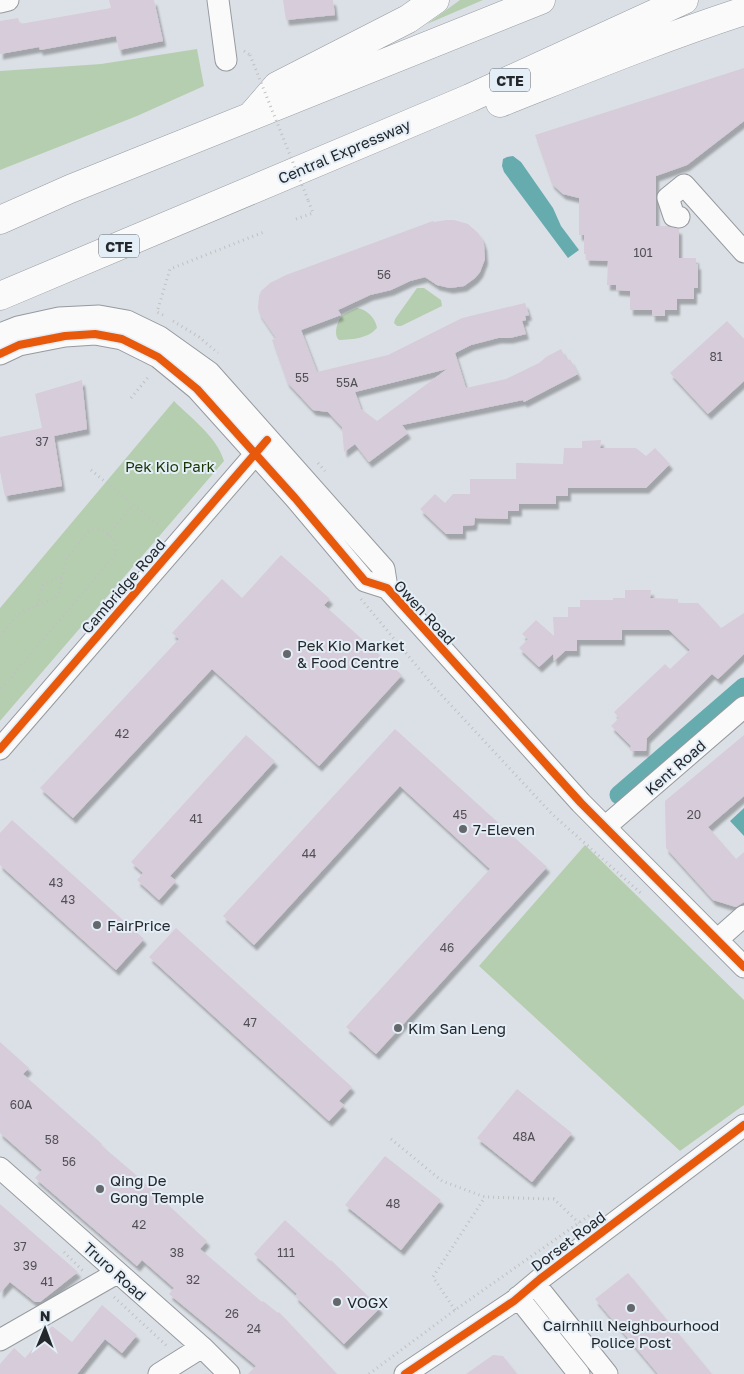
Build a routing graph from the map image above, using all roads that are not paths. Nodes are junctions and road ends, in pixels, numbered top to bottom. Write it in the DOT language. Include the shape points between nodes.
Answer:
graph roads {
  1 [pos="8,0"];
  2 [pos="218,0"];
  3 [pos="435,0"];
  4 [pos="541,0"];
  5 [pos="684,0"];
  6 [pos="0,2"];
  7 [pos="744,11"];
  8 [pos="226,60"];
  9 [pos="251,116"];
  10 [pos="334,156"];
  11 [pos="679,217"];
  12 [pos="0,220"];
  13 [pos="744,252"];
  14 [pos="0,296"];
  15 [pos="0,334"];
  16 [pos="0,354"];
  17 [pos="261,447"];
  18 [pos="744,707"];
  19 [pos="0,749"];
  20 [pos="605,827"];
  21 [pos="744,916"];
  22 [pos="718,939"];
  23 [pos="744,966"];
  24 [pos="744,1125"];
  25 [pos="0,1168"];
  26 [pos="117,1273"];
  27 [pos="535,1284"];
  28 [pos="518,1297"];
  29 [pos="0,1340"];
  30 [pos="202,1347"];
  31 [pos="159,1374"];
  32 [pos="229,1374"];
  33 [pos="405,1374"];
  34 [pos="579,1374"];
  35 [pos="608,1374"];
  1 -- 6 [label="street"];
  2 -- 8 [label="street"];
  3 -- 9 [label="highway" via="408,18 276,86"];
  4 -- 9 [label="highway"];
  5 -- 10 [label="highway, Central Expressway / CTE"];
  7 -- 10 [label="highway" via="639,48 365,155"];
  9 -- 12 [label="highway"];
  10 -- 14 [label="highway, Central Expressway / CTE"];
  11 -- 13 [label="street" via="674,216 668,198 684,185"];
  15 -- 17 [label="street, Owen Road" via="59,318 99,316 127,320 160,337 209,372"];
  16 -- 17 [label="street, Owen Road" via="19,345 65,336 95,334 122,339 158,357"];
  17 -- 19 [label="street, Cambridge Road"];
  17 -- 20 [label="street, Owen Road" via="384,569 387,588"];
  18 -- 20 [label="street, Kent Road"];
  20 -- 22 [label="street, Owen Road"];
  21 -- 22 [label="street"];
  22 -- 23 [label="street, Owen Road"];
  24 -- 27 [label="street, Dorset Road"];
  25 -- 26 [label="street, Truro Road"];
  26 -- 29 [label="street"];
  26 -- 30 [label="street, Truro Road"];
  27 -- 28 [label="street, Dorset Road"];
  27 -- 35 [label="street"];
  28 -- 33 [label="street, Dorset Road"];
  28 -- 34 [label="street"];
  30 -- 31 [label="street"];
  30 -- 32 [label="street, Truro Road"];
}
